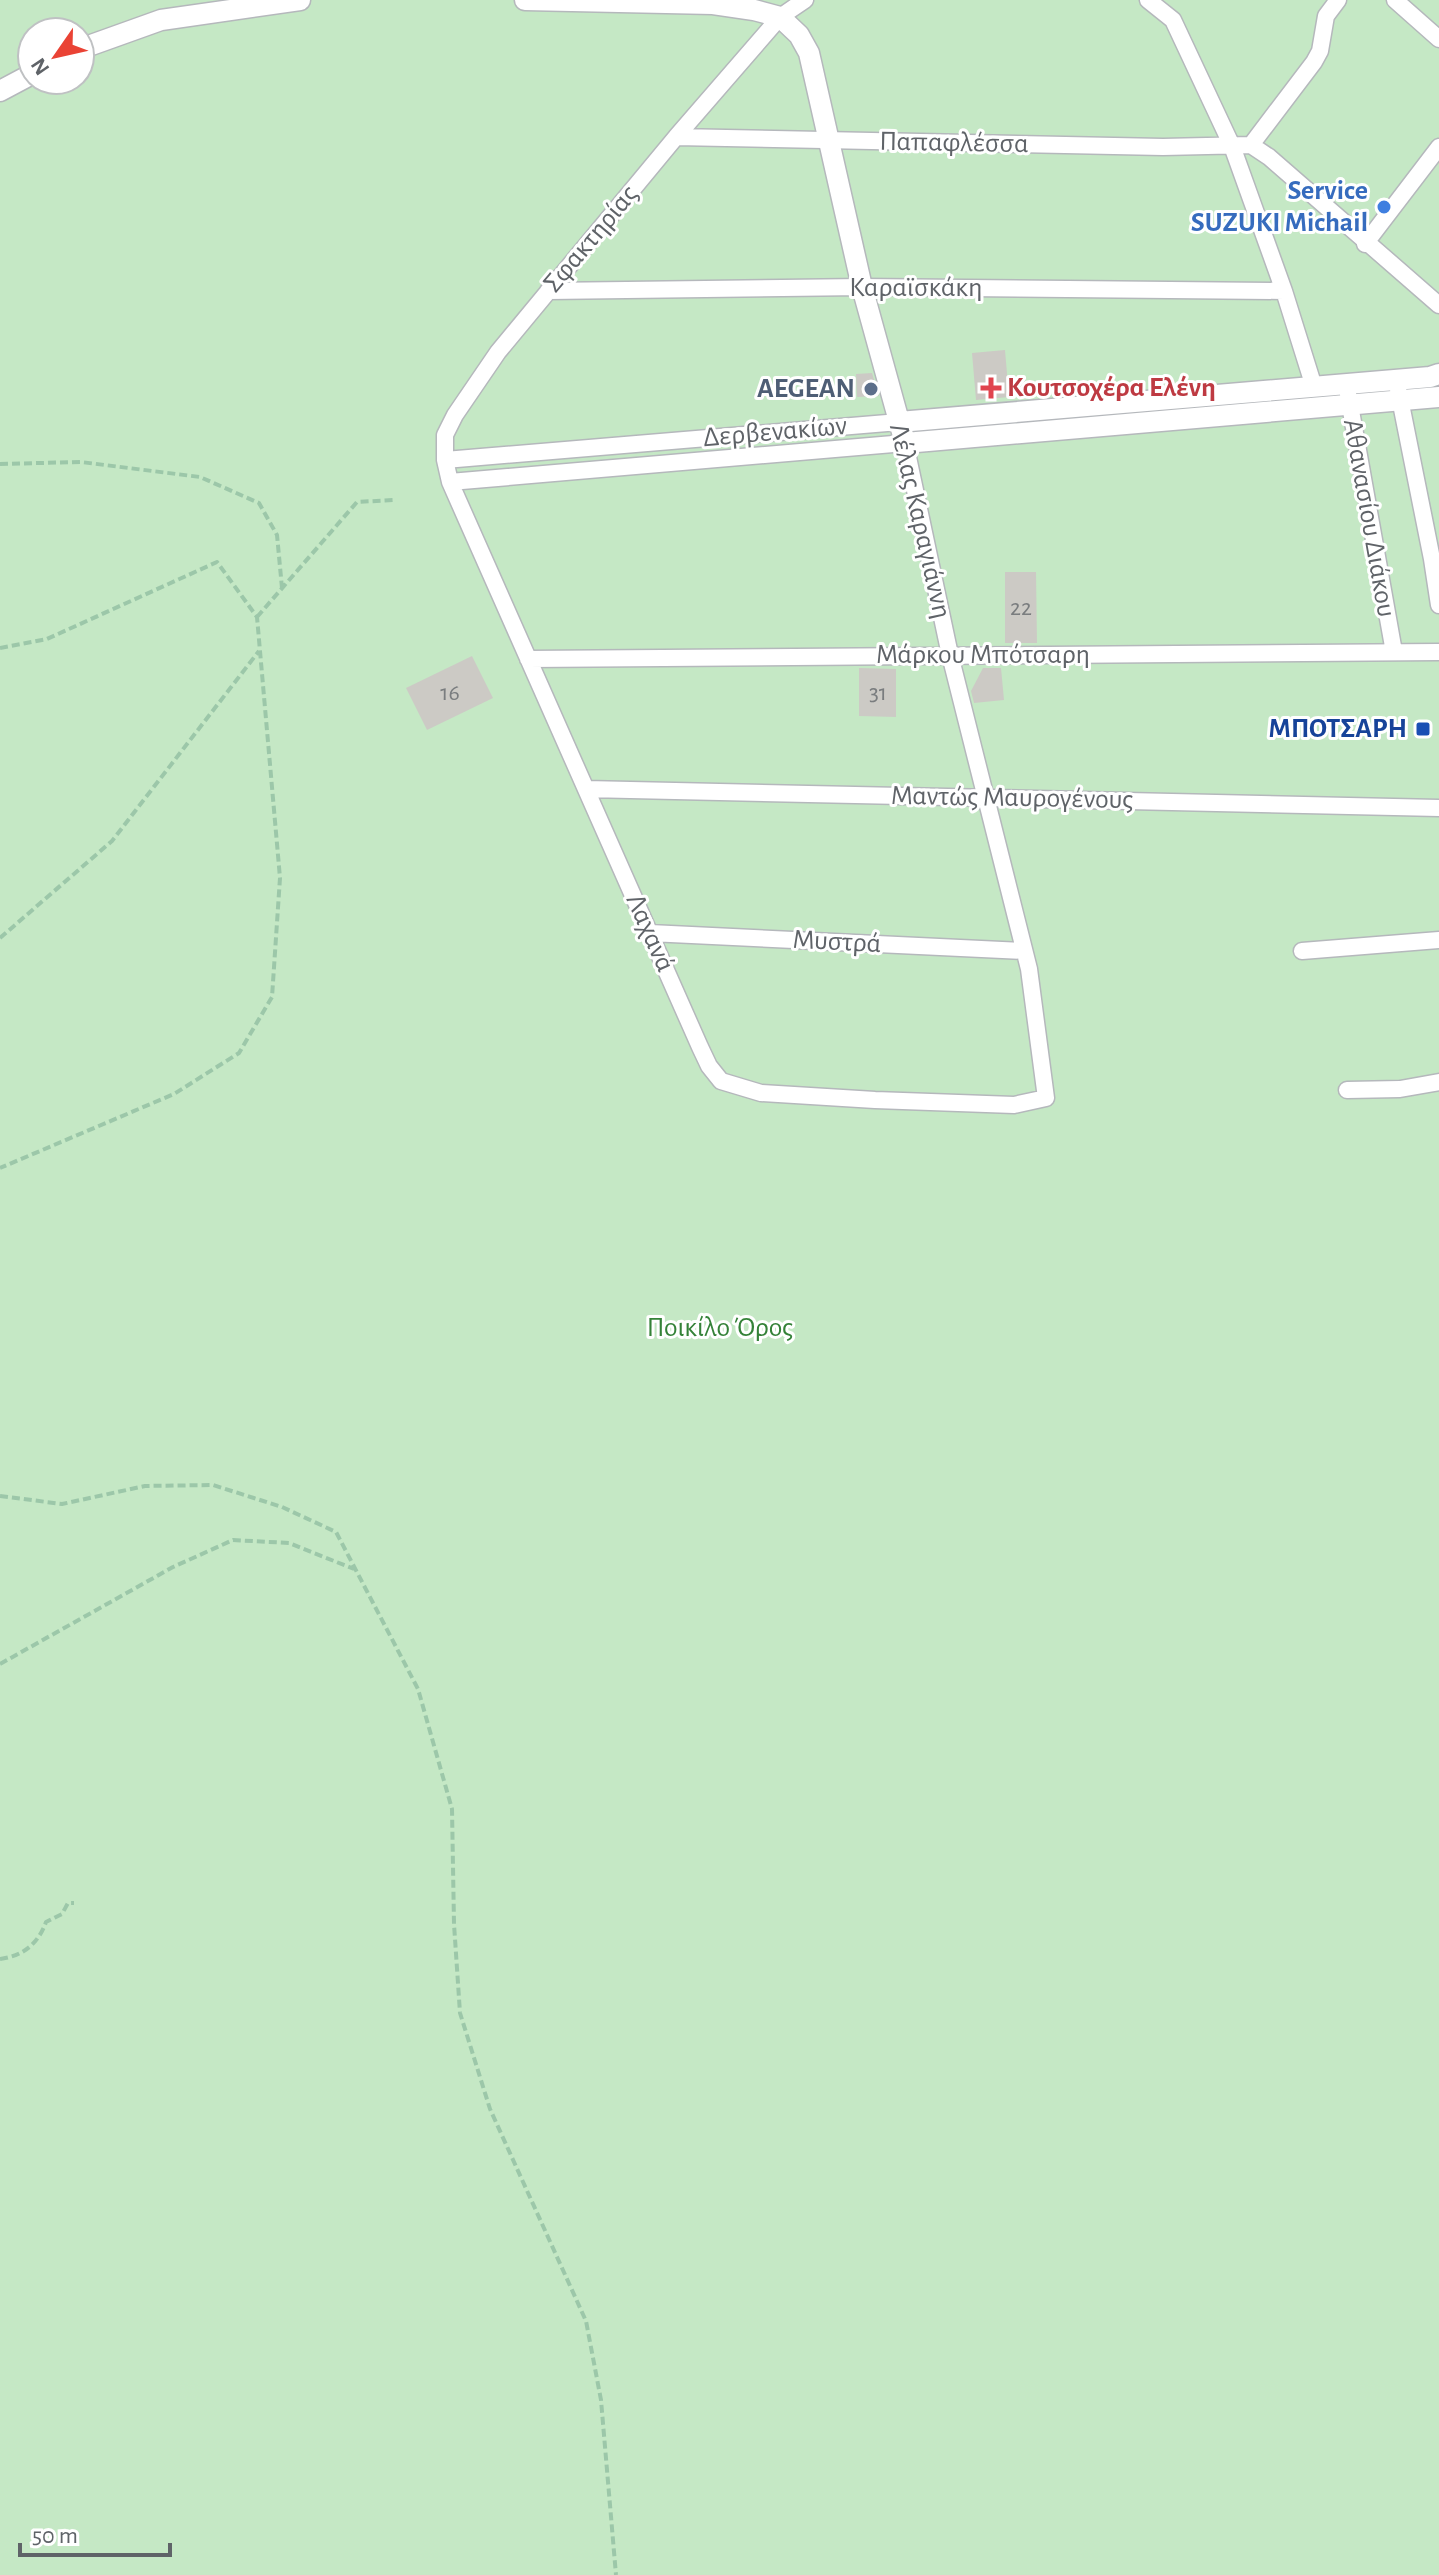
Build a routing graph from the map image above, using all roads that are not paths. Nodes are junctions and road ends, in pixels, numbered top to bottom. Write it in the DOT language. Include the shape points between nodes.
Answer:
graph roads {
  1 [pos="300,0"];
  2 [pos="525,0"];
  3 [pos="805,0"];
  4 [pos="1148,0"];
  5 [pos="1338,0"];
  6 [pos="1395,0"];
  7 [pos="782,8"];
  8 [pos="1439,39"];
  9 [pos="96,43"];
  10 [pos="676,137"];
  11 [pos="830,140"];
  12 [pos="1251,145"];
  13 [pos="1232,146"];
  14 [pos="1439,147"];
  15 [pos="1365,244"];
  16 [pos="862,287"];
  17 [pos="548,291"];
  18 [pos="1284,291"];
  19 [pos="1439,305"];
  20 [pos="1439,374"];
  21 [pos="1397,380"];
  22 [pos="1348,384"];
  23 [pos="1314,387"];
  24 [pos="1439,397"];
  25 [pos="1399,402"];
  26 [pos="1349,406"];
  27 [pos="899,422"];
  28 [pos="905,443"];
  29 [pos="445,460"];
  30 [pos="450,482"];
  31 [pos="1436,559"];
  32 [pos="1439,605"];
  33 [pos="1394,652"];
  34 [pos="1439,652"];
  35 [pos="950,655"];
  36 [pos="528,659"];
  37 [pos="586,789"];
  38 [pos="985,797"];
  39 [pos="1439,808"];
  40 [pos="650,933"];
  41 [pos="1439,940"];
  42 [pos="1024,951"];
  43 [pos="1302,951"];
  44 [pos="1439,1082"];
  45 [pos="1347,1090"];
  46 [pos="1046,1098"];
  1 -- 9 [label="street" via="161,20"];
  2 -- 7 [label="street"];
  3 -- 7 [label="street, Σφακτηρίας"];
  4 -- 13 [label="street, Αθανασίου Διάκου" via="1173,20"];
  5 -- 12 [label="street" via="1326,16 1314,62"];
  6 -- 8 [label="street"];
  7 -- 10 [label="street, Σφακτηρίας"];
  7 -- 11 [label="street, Λέλας Καραγιάννη" via="809,53"];
  10 -- 11 [label="street, Παπαφλέσσα"];
  10 -- 17 [label="street, Σφακτηρίας"];
  11 -- 13 [label="street, Παπαφλέσσα"];
  11 -- 16 [label="street, Λέλας Καραγιάννη"];
  12 -- 13 [label="street, Παπαφλέσσα"];
  12 -- 15 [label="street"];
  13 -- 18 [label="street, Αθανασίου Διάκου"];
  14 -- 15 [label="street"];
  15 -- 19 [label="street"];
  16 -- 17 [label="street, Καραϊσκάκη"];
  16 -- 18 [label="street, Καραϊσκάκη"];
  16 -- 27 [label="street, Λέλας Καραγιάννη"];
  17 -- 29 [label="street, Σφακτηρίας" via="455,415 445,435"];
  18 -- 23 [label="street, Αθανασίου Διάκου"];
  20 -- 21 [label="street, Δερβενακίων"];
  21 -- 22 [label="street, Δερβενακίων"];
  21 -- 25 [label="street, Αθανασίου Διάκου"];
  22 -- 23 [label="street, Δερβενακίων"];
  22 -- 26 [label="street, Αθανασίου Διάκου"];
  23 -- 27 [label="street, Δερβενακίων"];
  24 -- 25 [label="street, Δερβενακίων"];
  25 -- 26 [label="street, Δερβενακίων"];
  25 -- 31 [label="street, Αθανασίου Διάκου"];
  26 -- 28 [label="street, Δερβενακίων"];
  26 -- 33 [label="street, Αθανασίου Διάκου"];
  27 -- 28 [label="street, Λέλας Καραγιάννη"];
  27 -- 29 [label="street, Δερβενακίων"];
  28 -- 30 [label="street, Δερβενακίων"];
  28 -- 35 [label="street, Λέλας Καραγιάννη"];
  29 -- 30 [label="street, Σφακτηρίας"];
  30 -- 36 [label="street, Λαχανά"];
  31 -- 32 [label="street, Αθανασίου Διάκου"];
  33 -- 34 [label="street, Μάρκου Μπότσαρη"];
  33 -- 35 [label="street, Μάρκου Μπότσαρη"];
  35 -- 36 [label="street, Μάρκου Μπότσαρη"];
  35 -- 38 [label="street, Λέλας Καραγιάννη"];
  36 -- 37 [label="street, Λαχανά"];
  37 -- 38 [label="street, Μαντώς Μαυρογένους"];
  37 -- 40 [label="street, Λαχανά"];
  38 -- 39 [label="street, Μαντώς Μαυρογένους"];
  38 -- 42 [label="street, Λέλας Καραγιάννη"];
  40 -- 42 [label="street, Μυστρά"];
  40 -- 46 [label="street, Λαχανά" via="709,1066 721,1081 761,1093 875,1100 1014,1105"];
  41 -- 43 [label="street"];
  42 -- 46 [label="street, Λέλας Καραγιάννη"];
  44 -- 45 [label="street"];
}
